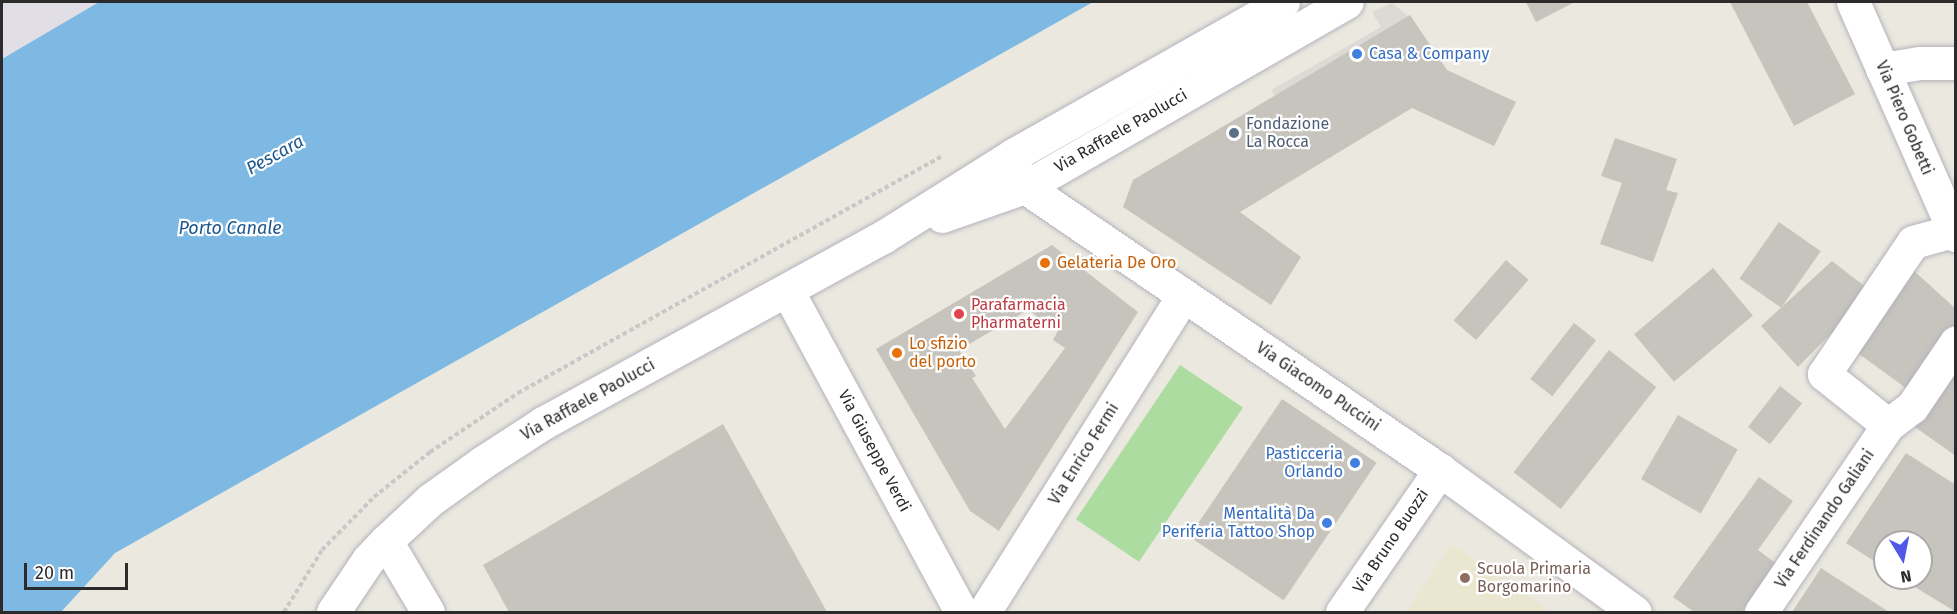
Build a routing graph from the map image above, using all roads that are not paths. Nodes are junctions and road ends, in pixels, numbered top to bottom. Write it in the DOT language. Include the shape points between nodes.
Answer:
graph roads {
  1 [pos="1283,2"];
  2 [pos="1347,2"];
  3 [pos="1853,2"];
  4 [pos="1953,61"];
  5 [pos="1882,69"];
  6 [pos="1012,155"];
  7 [pos="1024,187"];
  8 [pos="1954,233"];
  9 [pos="884,237"];
  10 [pos="787,290"];
  11 [pos="1184,296"];
  12 [pos="1956,342"];
  13 [pos="1888,425"];
  14 [pos="1440,470"];
  15 [pos="386,541"];
  16 [pos="333,612"];
  17 [pos="428,612"];
  18 [pos="961,612"];
  19 [pos="984,612"];
  20 [pos="1342,612"];
  21 [pos="1635,612"];
  22 [pos="1761,612"];
  1 -- 6 [label="street, Via Raffaele Paolucci"];
  2 -- 7 [label="street, Via Raffaele Paolucci"];
  3 -- 5 [label="street, Via Piero Gobetti"];
  4 -- 5 [label="street"];
  5 -- 8 [label="street, Via Piero Gobetti"];
  6 -- 7 [label="street" via="1016,175"];
  6 -- 9 [label="street, Via Raffaele Paolucci"];
  7 -- 9 [label="street, Via Raffaele Paolucci"];
  7 -- 11 [label="street, Via Giacomo Puccini"];
  8 -- 13 [label="street" via="1913,242 1824,374"];
  9 -- 10 [label="street, Via Raffaele Paolucci"];
  10 -- 15 [label="street, Via Raffaele Paolucci" via="538,426 439,494"];
  10 -- 18 [label="street, Via Giuseppe Verdi"];
  11 -- 14 [label="street, Via Giacomo Puccini"];
  11 -- 19 [label="street, Via Enrico Fermi"];
  12 -- 13 [label="street, Via Ferdinando Galiani" via="1912,407"];
  13 -- 22 [label="street, Via Ferdinando Galiani"];
  14 -- 20 [label="street, Via Bruno Buozzi"];
  14 -- 21 [label="street, Via Giacomo Puccini"];
  15 -- 16 [label="street, Via Raffaele Paolucci" via="368,560"];
  15 -- 17 [label="street"];
}
